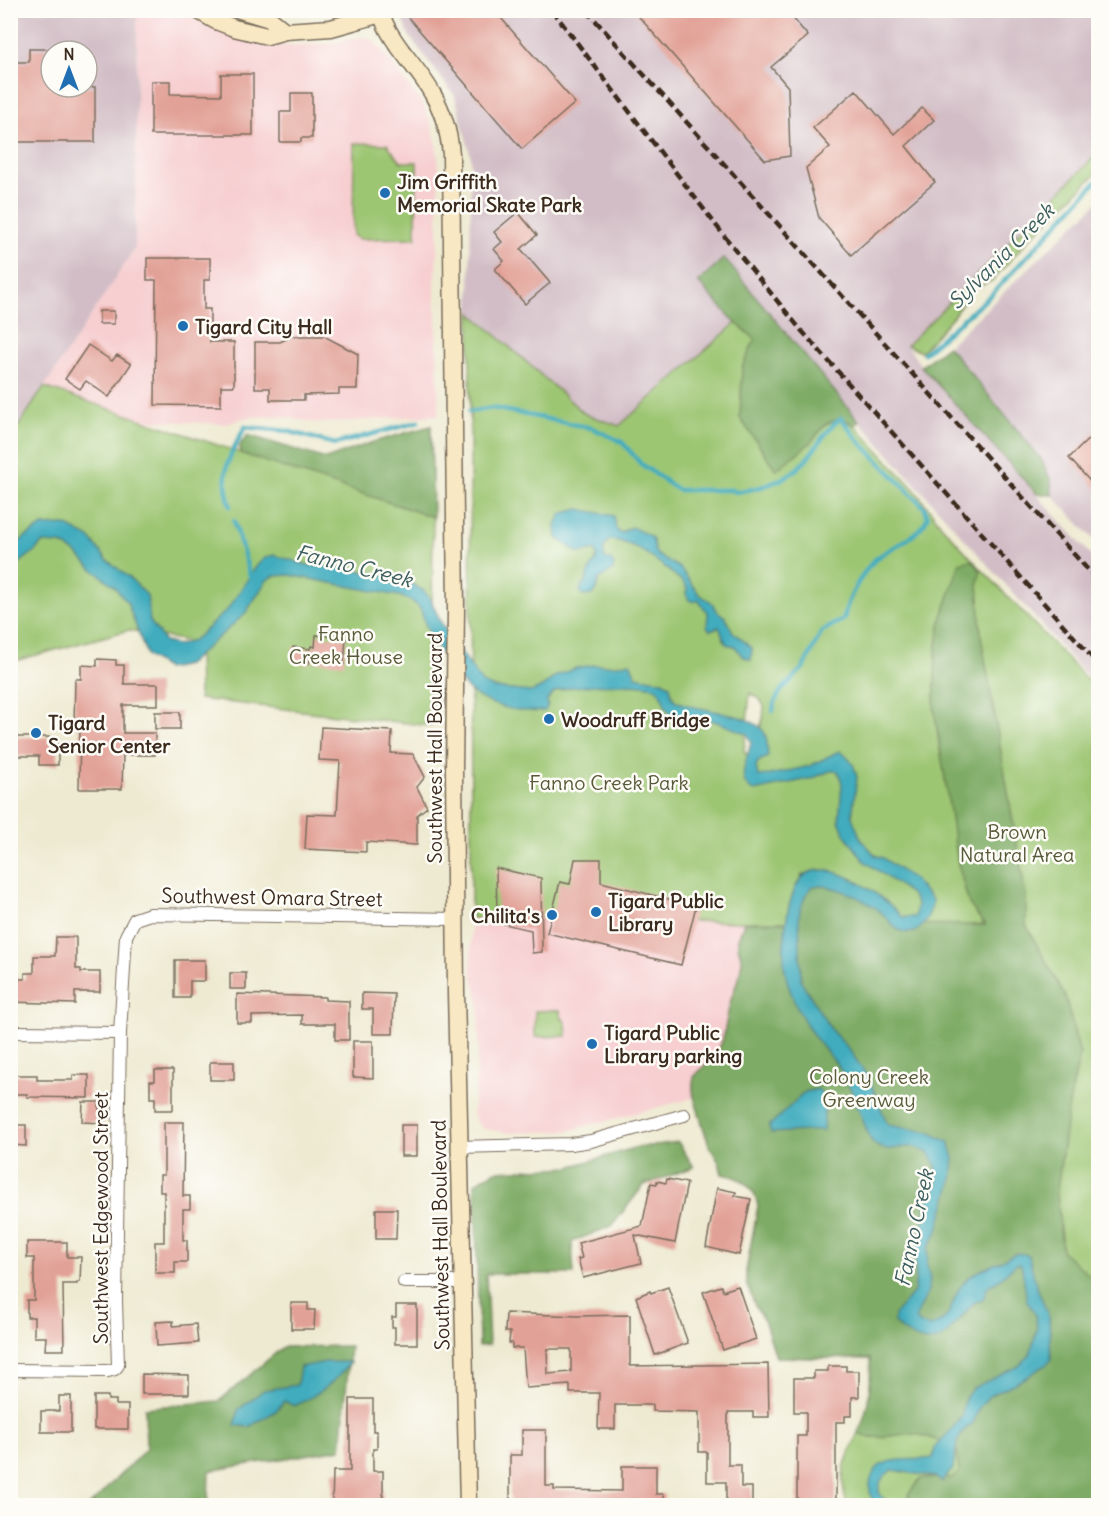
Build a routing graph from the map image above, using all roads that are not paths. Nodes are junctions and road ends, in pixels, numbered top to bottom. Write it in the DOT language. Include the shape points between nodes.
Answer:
graph roads {
  1 [pos="197,10"];
  2 [pos="240,10"];
  3 [pos="380,12"];
  4 [pos="285,31"];
  5 [pos="455,919"];
  6 [pos="10,1032"];
  7 [pos="120,1033"];
  8 [pos="684,1115"];
  9 [pos="458,1147"];
  10 [pos="404,1282"];
  11 [pos="462,1282"];
  12 [pos="10,1370"];
  13 [pos="468,1506"];
  1 -- 4 [label="main road" via="249,33 267,36"];
  2 -- 4 [label="main road" via="270,19"];
  3 -- 4 [label="main road" via="331,28"];
  3 -- 5 [label="main road, Southwest Hall Boulevard" via="394,41 432,92 449,134 453,188"];
  5 -- 7 [label="street, Southwest Omara Street" via="141,916 126,936"];
  5 -- 9 [label="main road, Southwest Hall Boulevard"];
  6 -- 7 [label="street"];
  7 -- 12 [label="street, Southwest Edgewood Street" via="118,1365 108,1371"];
  8 -- 9 [label="street" via="571,1144"];
  9 -- 11 [label="main road, Southwest Hall Boulevard"];
  10 -- 11 [label="street"];
  11 -- 13 [label="main road, Southwest Hall Boulevard"];
}
